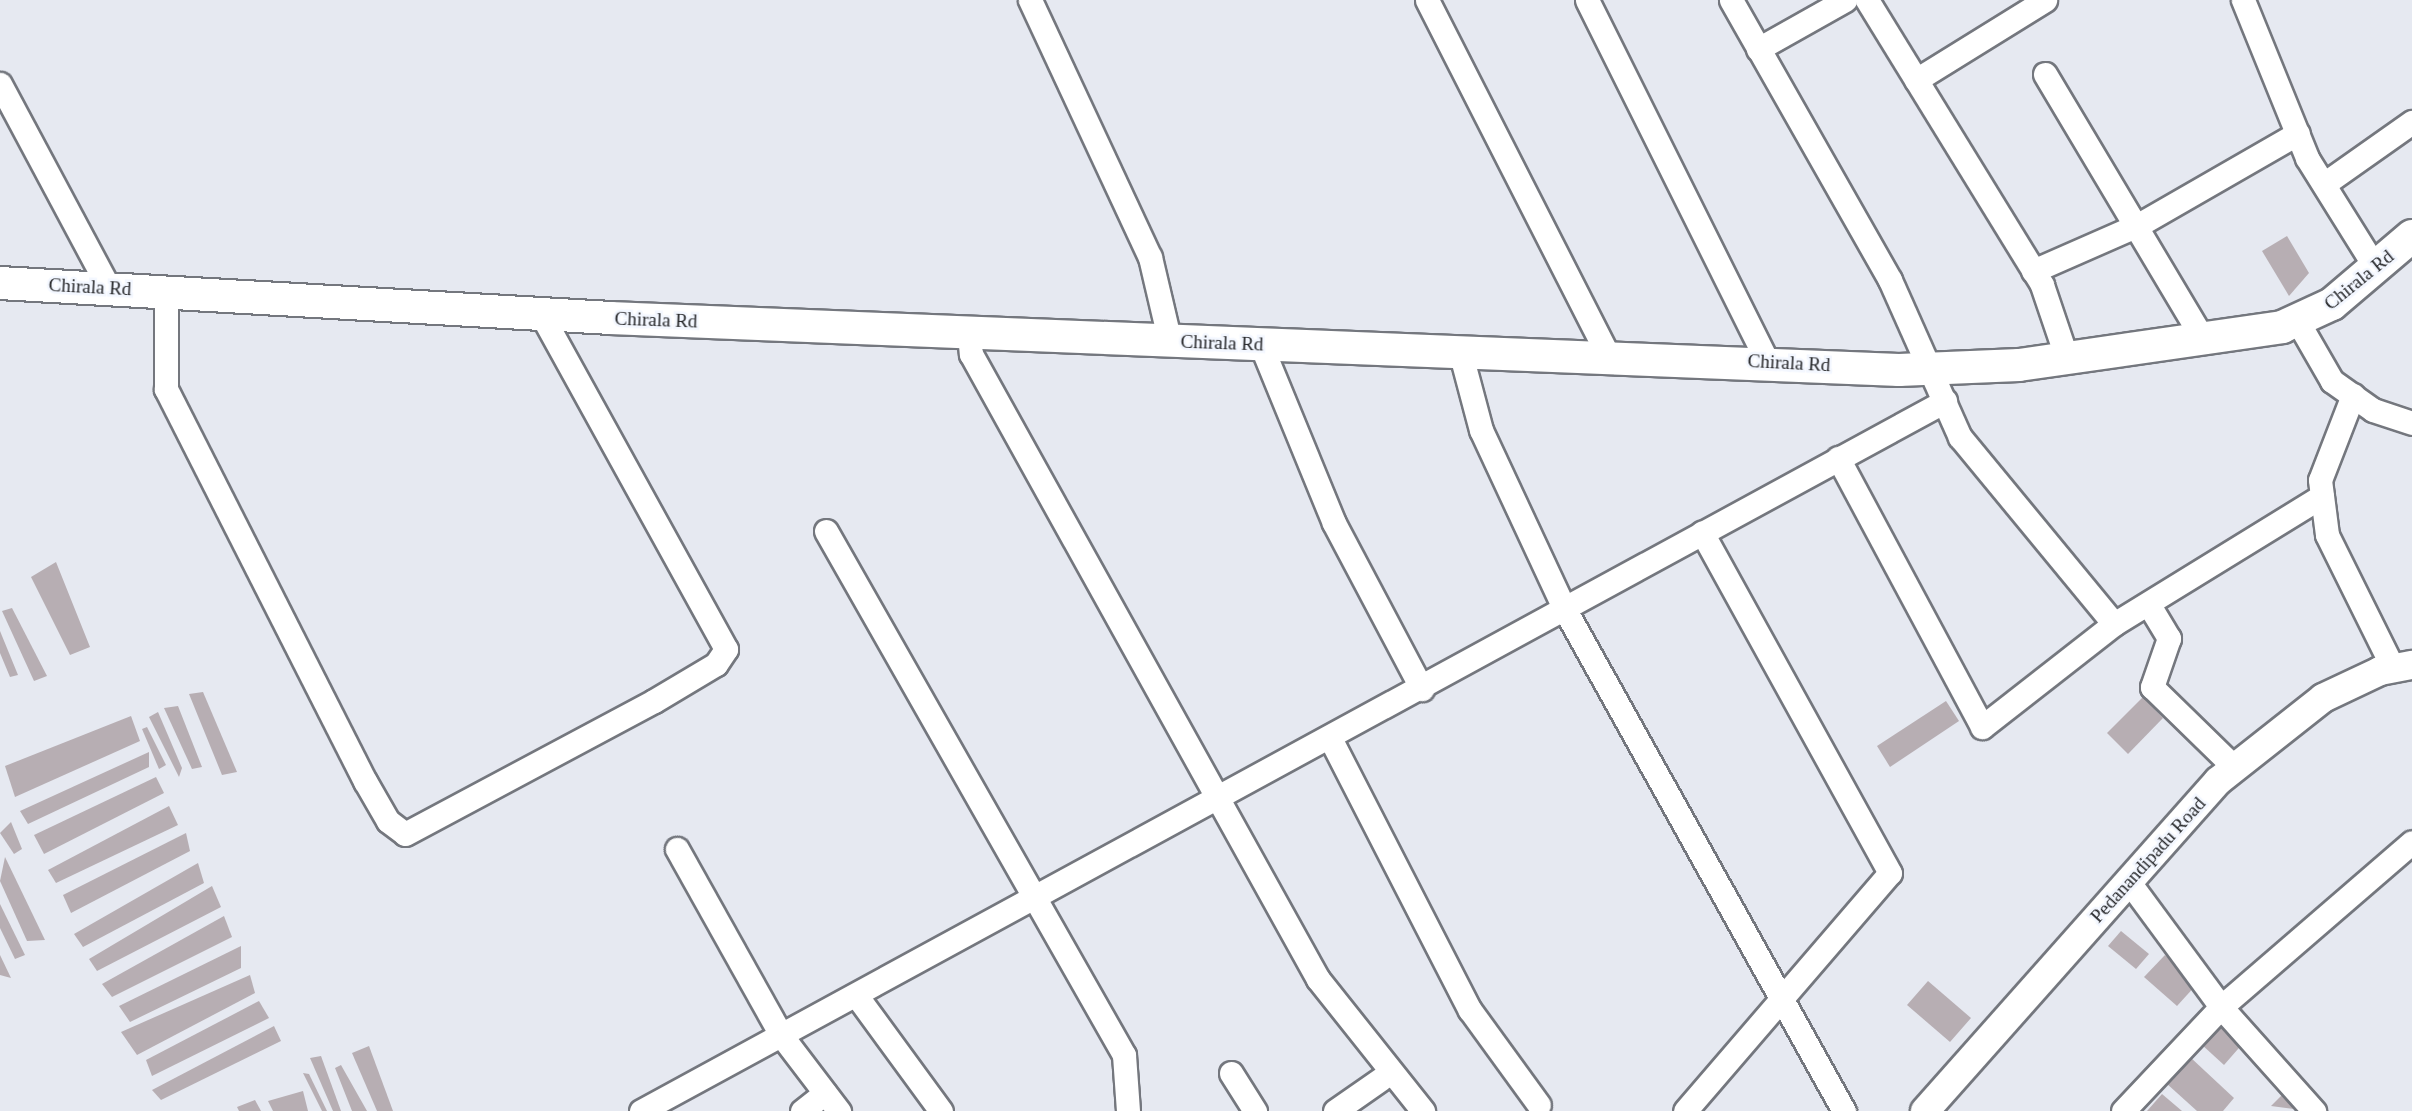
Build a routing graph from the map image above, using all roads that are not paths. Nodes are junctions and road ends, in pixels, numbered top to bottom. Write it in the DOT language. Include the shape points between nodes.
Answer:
graph roads {
  1 [pos="1030,0"];
  2 [pos="1427,0"];
  3 [pos="1587,0"];
  4 [pos="1731,0"];
  5 [pos="1845,0"];
  6 [pos="1867,0"];
  7 [pos="2045,0"];
  8 [pos="2243,0"];
  9 [pos="1758,49"];
  10 [pos="2045,74"];
  11 [pos="1916,80"];
  12 [pos="0,84"];
  13 [pos="2412,122"];
  14 [pos="2298,133"];
  15 [pos="2324,184"];
  16 [pos="2140,224"];
  17 [pos="2412,236"];
  18 [pos="2375,267"];
  19 [pos="2033,271"];
  20 [pos="0,282"];
  21 [pos="109,288"];
  22 [pos="166,291"];
  23 [pos="541,314"];
  24 [pos="2298,322"];
  25 [pos="968,333"];
  26 [pos="1170,342"];
  27 [pos="2205,342"];
  28 [pos="1261,345"];
  29 [pos="1460,351"];
  30 [pos="1608,356"];
  31 [pos="2067,359"];
  32 [pos="1767,361"];
  33 [pos="1933,368"];
  34 [pos="2353,396"];
  35 [pos="1945,401"];
  36 [pos="2412,423"];
  37 [pos="1838,458"];
  38 [pos="2322,496"];
  39 [pos="826,531"];
  40 [pos="1702,533"];
  41 [pos="2149,605"];
  42 [pos="1564,608"];
  43 [pos="2113,624"];
  44 [pos="2402,667"];
  45 [pos="1422,689"];
  46 [pos="1330,738"];
  47 [pos="2235,768"];
  48 [pos="1219,798"];
  49 [pos="2412,842"];
  50 [pos="677,849"];
  51 [pos="2129,882"];
  52 [pos="1033,899"];
  53 [pos="856,995"];
  54 [pos="1782,999"];
  55 [pos="2221,1007"];
  56 [pos="781,1035"];
  57 [pos="1391,1072"];
  58 [pos="1231,1073"];
  59 [pos="832,1102"];
  60 [pos="1539,1105"];
  61 [pos="641,1111"];
  62 [pos="802,1111"];
  63 [pos="941,1111"];
  64 [pos="1128,1111"];
  65 [pos="1255,1111"];
  66 [pos="1335,1111"];
  67 [pos="1423,1111"];
  68 [pos="1685,1111"];
  69 [pos="1844,1111"];
  70 [pos="1925,1111"];
  71 [pos="2123,1111"];
  72 [pos="2314,1111"];
  1 -- 26 [label="street" via="1150,257"];
  2 -- 30 [label="street"];
  3 -- 32 [label="street"];
  4 -- 9 [label="street"];
  5 -- 9 [label="street"];
  6 -- 11 [label="street"];
  7 -- 11 [label="street"];
  8 -- 14 [label="street"];
  9 -- 33 [label="street" via="1890,280"];
  10 -- 16 [label="street"];
  11 -- 19 [label="street"];
  12 -- 21 [label="street"];
  13 -- 15 [label="street"];
  14 -- 15 [label="street"];
  14 -- 16 [label="street"];
  15 -- 18 [label="street"];
  16 -- 19 [label="street"];
  16 -- 27 [label="street"];
  17 -- 18 [label="main road, Chirala Rd"];
  18 -- 24 [label="main road, Chirala Rd" via="2332,304"];
  19 -- 31 [label="street"];
  20 -- 21 [label="main road, Chirala Rd"];
  21 -- 22 [label="main road, Chirala Rd"];
  22 -- 23 [label="main road, Chirala Rd"];
  22 -- 23 [label="street" via="166,389 365,781 388,821 405,834 654,701 716,664 726,649"];
  23 -- 25 [label="main road, Chirala Rd"];
  24 -- 27 [label="main road, Chirala Rd"];
  24 -- 34 [label="street" via="2332,381"];
  25 -- 26 [label="main road, Chirala Rd"];
  25 -- 48 [label="street" via="971,354"];
  26 -- 28 [label="main road, Chirala Rd"];
  27 -- 31 [label="main road, Chirala Rd"];
  28 -- 29 [label="main road, Chirala Rd"];
  28 -- 45 [label="street" via="1334,523"];
  29 -- 30 [label="main road, Chirala Rd"];
  29 -- 42 [label="street" via="1481,430"];
  30 -- 32 [label="main road, Chirala Rd"];
  31 -- 33 [label="main road, Chirala Rd"];
  32 -- 33 [label="main road, Chirala Rd"];
  33 -- 35 [label="street"];
  34 -- 36 [label="street" via="2373,410"];
  34 -- 38 [label="street" via="2320,481"];
  35 -- 37 [label="street"];
  35 -- 43 [label="street" via="1960,438 2005,499"];
  37 -- 40 [label="street"];
  37 -- 43 [label="street" via="1982,727"];
  38 -- 41 [label="street"];
  38 -- 44 [label="street" via="2327,535"];
  39 -- 52 [label="street"];
  40 -- 42 [label="street"];
  40 -- 54 [label="street" via="1890,873"];
  41 -- 43 [label="street"];
  41 -- 47 [label="street" via="2169,638 2152,677 2156,694"];
  42 -- 45 [label="street"];
  42 -- 54 [label="street"];
  44 -- 47 [label="street, Pedanandipadu Road" via="2323,698"];
  45 -- 46 [label="street"];
  46 -- 48 [label="street"];
  46 -- 60 [label="street" via="1470,1010"];
  47 -- 51 [label="street, Pedanandipadu Road"];
  48 -- 52 [label="street"];
  48 -- 57 [label="street" via="1318,979"];
  49 -- 55 [label="street"];
  50 -- 56 [label="street"];
  51 -- 55 [label="street"];
  51 -- 70 [label="street, Pedanandipadu Road"];
  52 -- 53 [label="street"];
  52 -- 64 [label="street" via="1124,1055"];
  53 -- 56 [label="street"];
  53 -- 63 [label="street"];
  54 -- 68 [label="street"];
  54 -- 69 [label="street"];
  55 -- 71 [label="street"];
  55 -- 72 [label="street"];
  56 -- 59 [label="street"];
  56 -- 61 [label="street"];
  57 -- 66 [label="street"];
  57 -- 67 [label="street"];
  58 -- 65 [label="street"];
  59 -- 62 [label="street"];
}
